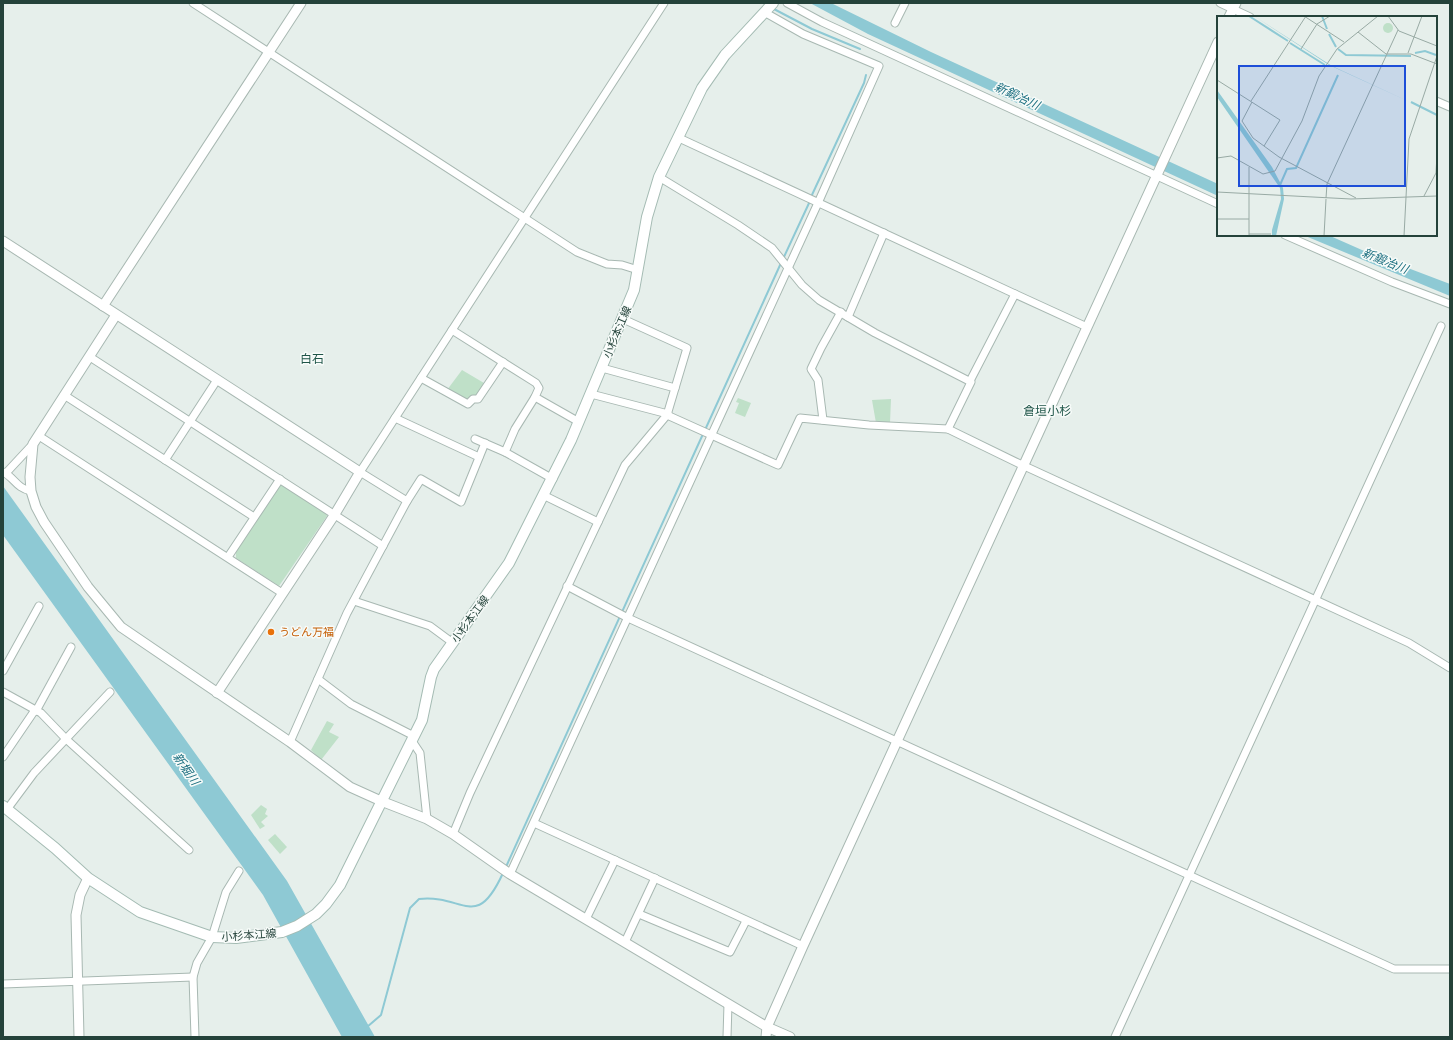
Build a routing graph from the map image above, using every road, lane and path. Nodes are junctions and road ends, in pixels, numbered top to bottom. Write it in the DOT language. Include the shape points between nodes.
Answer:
graph roads {
  1 [pos="193,3"];
  2 [pos="301,3"];
  3 [pos="664,3"];
  4 [pos="773,3"];
  5 [pos="787,3"];
  6 [pos="904,3"];
  7 [pos="1220,3"];
  8 [pos="1233,10"];
  9 [pos="764,12"];
  10 [pos="1248,16"];
  11 [pos="895,23"];
  12 [pos="1217,44"];
  13 [pos="269,52"];
  14 [pos="1437,101"];
  15 [pos="1450,107"];
  16 [pos="678,138"];
  17 [pos="1158,174"];
  18 [pos="659,178"];
  19 [pos="818,202"];
  20 [pos="1217,204"];
  21 [pos="525,218"];
  22 [pos="884,233"];
  23 [pos="1287,236"];
  24 [pos="3,241"];
  25 [pos="788,267"];
  26 [pos="638,270"];
  27 [pos="1015,294"];
  28 [pos="1450,304"];
  29 [pos="103,306"];
  30 [pos="840,312"];
  31 [pos="116,315"];
  32 [pos="848,317"];
  33 [pos="623,319"];
  34 [pos="1441,326"];
  35 [pos="1087,327"];
  36 [pos="452,330"];
  37 [pos="90,356"];
  38 [pos="503,362"];
  39 [pos="602,368"];
  40 [pos="421,378"];
  41 [pos="217,380"];
  42 [pos="970,381"];
  43 [pos="675,388"];
  44 [pos="591,394"];
  45 [pos="64,395"];
  46 [pos="535,397"];
  47 [pos="667,414"];
  48 [pos="395,418"];
  49 [pos="823,420"];
  50 [pos="190,421"];
  51 [pos="579,422"];
  52 [pos="948,429"];
  53 [pos="712,435"];
  54 [pos="39,436"];
  55 [pos="475,439"];
  56 [pos="485,443"];
  57 [pos="33,444"];
  58 [pos="505,452"];
  59 [pos="479,457"];
  60 [pos="165,460"];
  61 [pos="1024,466"];
  62 [pos="360,472"];
  63 [pos="5,473"];
  64 [pos="280,479"];
  65 [pos="553,479"];
  66 [pos="31,491"];
  67 [pos="545,496"];
  68 [pos="407,502"];
  69 [pos="335,514"];
  70 [pos="254,517"];
  71 [pos="598,522"];
  72 [pos="383,546"];
  73 [pos="228,557"];
  74 [pos="567,586"];
  75 [pos="282,593"];
  76 [pos="354,601"];
  77 [pos="1317,601"];
  78 [pos="39,606"];
  79 [pos="628,618"];
  80 [pos="453,643"];
  81 [pos="71,647"];
  82 [pos="1450,668"];
  83 [pos="3,671"];
  84 [pos="318,679"];
  85 [pos="3,692"];
  86 [pos="110,692"];
  87 [pos="217,693"];
  88 [pos="36,711"];
  89 [pos="66,739"];
  90 [pos="413,739"];
  91 [pos="897,741"];
  92 [pos="290,742"];
  93 [pos="3,757"];
  94 [pos="381,801"];
  95 [pos="5,807"];
  96 [pos="427,819"];
  97 [pos="534,823"];
  98 [pos="453,834"];
  99 [pos="189,850"];
  100 [pos="615,860"];
  101 [pos="239,871"];
  102 [pos="510,874"];
  103 [pos="1189,876"];
  104 [pos="88,878"];
  105 [pos="655,878"];
  106 [pos="639,914"];
  107 [pos="586,919"];
  108 [pos="746,920"];
  109 [pos="212,937"];
  110 [pos="625,942"];
  111 [pos="803,946"];
  112 [pos="1450,968"];
  113 [pos="193,977"];
  114 [pos="77,981"];
  115 [pos="3,984"];
  116 [pos="728,1004"];
  117 [pos="767,1027"];
  118 [pos="79,1037"];
  119 [pos="195,1037"];
  120 [pos="727,1037"];
  121 [pos="766,1037"];
  122 [pos="790,1037"];
  123 [pos="1115,1037"];
  1 -- 13 [label="street"];
  2 -- 13 [label="street"];
  3 -- 21 [label="street"];
  4 -- 9 [label="main road, 小杉本江線"];
  5 -- 17 [label="street" via="822,22"];
  6 -- 11 [label="street"];
  7 -- 8 [label="street"];
  8 -- 10 [label="street"];
  9 -- 16 [label="main road, 小杉本江線" via="726,55 702,88"];
  9 -- 19 [label="street" via="803,34 879,66"];
  12 -- 17 [label="street"];
  13 -- 21 [label="street"];
  13 -- 29 [label="street"];
  14 -- 15 [label="street"];
  16 -- 18 [label="main road, 小杉本江線"];
  16 -- 19 [label="street"];
  17 -- 20 [label="street"];
  17 -- 35 [label="street"];
  18 -- 25 [label="street" via="772,248"];
  18 -- 26 [label="main road, 小杉本江線" via="647,217"];
  19 -- 22 [label="street"];
  19 -- 25 [label="street"];
  21 -- 26 [label="street" via="577,252 607,264"];
  21 -- 36 [label="street"];
  22 -- 27 [label="street"];
  22 -- 32 [label="street"];
  23 -- 28 [label="street" via="1392,282"];
  24 -- 29 [label="street"];
  25 -- 30 [label="street" via="802,285 819,300"];
  25 -- 53 [label="street"];
  26 -- 33 [label="main road, 小杉本江線" via="634,290"];
  27 -- 35 [label="street"];
  27 -- 42 [label="street"];
  29 -- 31 [label="street"];
  30 -- 32 [label="street"];
  30 -- 49 [label="street" via="812,369 818,380"];
  31 -- 37 [label="street"];
  31 -- 41 [label="street"];
  32 -- 42 [label="street"];
  33 -- 39 [label="main road, 小杉本江線"];
  33 -- 43 [label="street" via="687,348"];
  34 -- 77 [label="street"];
  35 -- 61 [label="street"];
  36 -- 38 [label="street"];
  36 -- 40 [label="street"];
  37 -- 45 [label="street"];
  37 -- 50 [label="street"];
  38 -- 40 [label="street" via="478,399 473,399 468,404"];
  38 -- 46 [label="street" via="536,384 539,388"];
  39 -- 43 [label="street"];
  39 -- 44 [label="main road, 小杉本江線"];
  40 -- 48 [label="street"];
  41 -- 50 [label="street"];
  41 -- 62 [label="street"];
  42 -- 52 [label="street"];
  43 -- 47 [label="street"];
  44 -- 47 [label="street"];
  44 -- 51 [label="main road, 小杉本江線"];
  45 -- 54 [label="street"];
  45 -- 60 [label="street"];
  46 -- 51 [label="street"];
  46 -- 58 [label="street" via="515,429"];
  47 -- 53 [label="street"];
  47 -- 71 [label="street" via="624,465"];
  48 -- 59 [label="street"];
  48 -- 62 [label="street"];
  49 -- 52 [label="street"];
  49 -- 53 [label="street" via="800,418 778,465"];
  50 -- 60 [label="street"];
  50 -- 64 [label="street"];
  51 -- 65 [label="main road, 小杉本江線"];
  52 -- 61 [label="street"];
  53 -- 79 [label="street"];
  54 -- 57 [label="street"];
  54 -- 73 [label="street"];
  55 -- 56 [label="street"];
  56 -- 58 [label="street"];
  56 -- 59 [label="street"];
  57 -- 63 [label="street"];
  57 -- 66 [label="street"];
  58 -- 65 [label="street"];
  59 -- 68 [label="street" via="461,502 421,479"];
  60 -- 70 [label="street"];
  61 -- 77 [label="street"];
  61 -- 91 [label="street"];
  62 -- 68 [label="street"];
  62 -- 69 [label="street"];
  63 -- 66 [label="street" via="15,484"];
  64 -- 69 [label="street"];
  64 -- 70 [label="street"];
  65 -- 67 [label="main road, 小杉本江線"];
  66 -- 87 [label="street" via="44,522 88,586 121,627"];
  67 -- 71 [label="street"];
  67 -- 80 [label="main road, 小杉本江線" via="509,563"];
  68 -- 72 [label="street"];
  69 -- 72 [label="street"];
  69 -- 75 [label="street"];
  70 -- 73 [label="street"];
  71 -- 74 [label="street"];
  72 -- 76 [label="street"];
  73 -- 75 [label="street"];
  74 -- 79 [label="street"];
  74 -- 98 [label="street" via="470,792"];
  75 -- 87 [label="street"];
  76 -- 80 [label="street" via="430,626"];
  76 -- 84 [label="street"];
  77 -- 82 [label="street" via="1409,643"];
  77 -- 103 [label="street"];
  78 -- 83 [label="street"];
  79 -- 91 [label="street"];
  79 -- 97 [label="street"];
  80 -- 90 [label="main road, 小杉本江線" via="431,677 422,720"];
  81 -- 88 [label="street"];
  84 -- 90 [label="street" via="351,704"];
  84 -- 92 [label="street"];
  85 -- 88 [label="street"];
  86 -- 89 [label="street"];
  87 -- 92 [label="street"];
  88 -- 89 [label="street"];
  88 -- 93 [label="street"];
  89 -- 95 [label="street"];
  89 -- 99 [label="street"];
  90 -- 94 [label="main road, 小杉本江線"];
  90 -- 96 [label="street" via="420,753"];
  91 -- 103 [label="street"];
  91 -- 111 [label="street"];
  92 -- 94 [label="street" via="350,787"];
  94 -- 96 [label="street"];
  94 -- 109 [label="main road, 小杉本江線" via="340,885 326,904 311,918 282,932 236,938"];
  95 -- 104 [label="main road, 小杉本江線"];
  96 -- 98 [label="street"];
  97 -- 100 [label="street"];
  97 -- 102 [label="street"];
  98 -- 102 [label="street"];
  100 -- 105 [label="street"];
  100 -- 107 [label="street"];
  101 -- 109 [label="street" via="226,892"];
  102 -- 107 [label="street"];
  103 -- 112 [label="street" via="1394,969"];
  103 -- 123 [label="street"];
  104 -- 109 [label="main road, 小杉本江線" via="140,912"];
  104 -- 114 [label="street" via="80,895 76,915"];
  105 -- 106 [label="street"];
  105 -- 108 [label="street"];
  106 -- 108 [label="street" via="730,952"];
  106 -- 110 [label="street"];
  107 -- 110 [label="street"];
  108 -- 111 [label="street"];
  109 -- 113 [label="street" via="197,963"];
  110 -- 116 [label="street"];
  111 -- 117 [label="street"];
  113 -- 114 [label="street"];
  113 -- 119 [label="street"];
  114 -- 115 [label="street"];
  114 -- 118 [label="street"];
  116 -- 117 [label="street"];
  116 -- 120 [label="street"];
  117 -- 121 [label="street"];
  117 -- 122 [label="street"];
}
